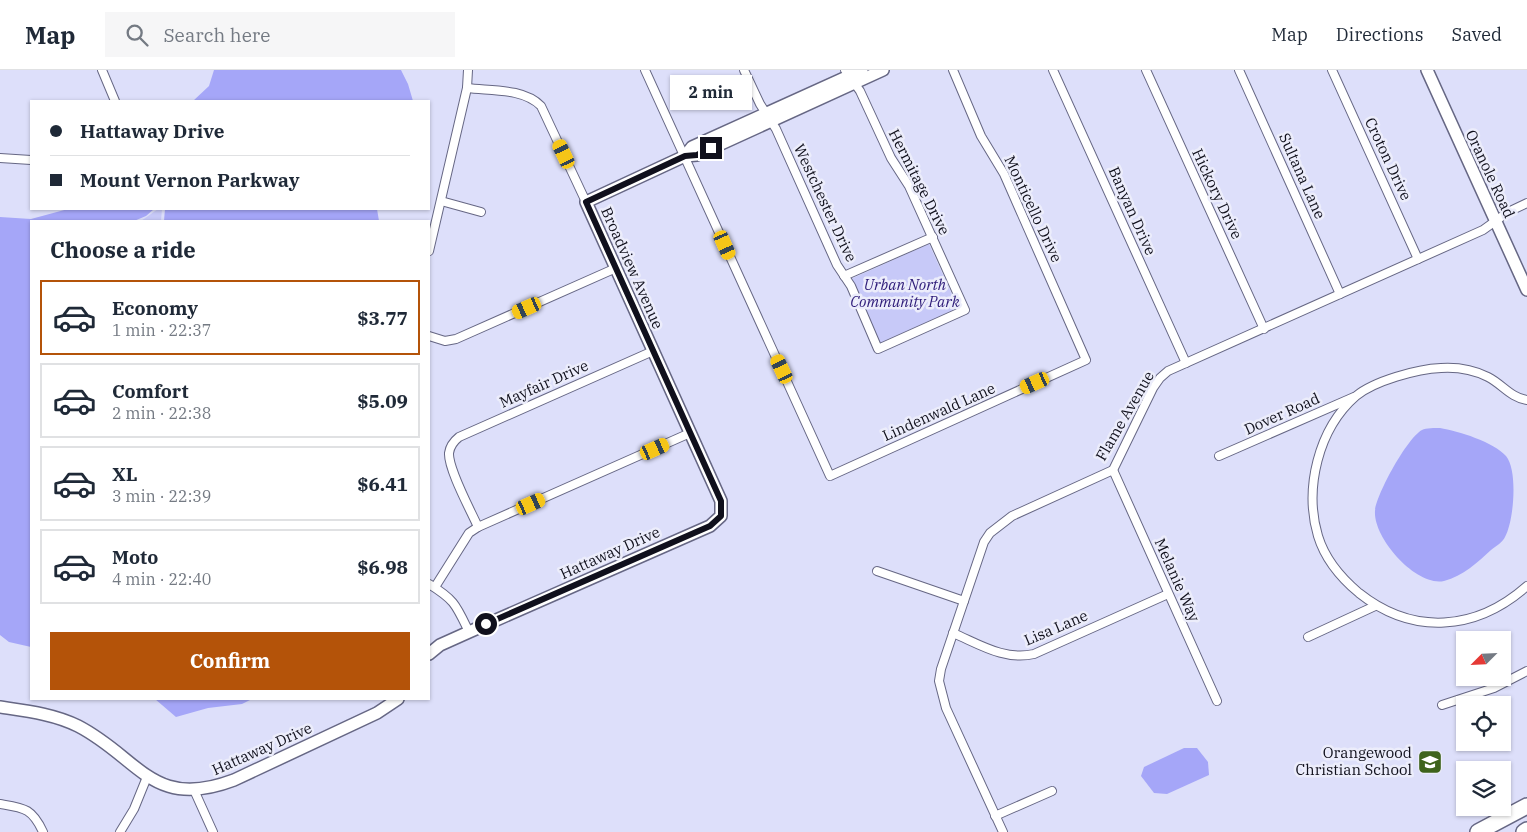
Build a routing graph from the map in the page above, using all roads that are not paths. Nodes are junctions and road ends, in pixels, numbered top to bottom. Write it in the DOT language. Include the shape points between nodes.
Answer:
graph roads {
  1 [pos="102,70"];
  2 [pos="468,70"];
  3 [pos="645,70"];
  4 [pos="744,70"];
  5 [pos="862,70"];
  6 [pos="883,70"];
  7 [pos="952,70"];
  8 [pos="1053,70"];
  9 [pos="1146,70"];
  10 [pos="1239,70"];
  11 [pos="1332,70"];
  12 [pos="1427,70"];
  13 [pos="849,77"];
  14 [pos="467,88"];
  15 [pos="115,100"];
  16 [pos="768,117"];
  17 [pos="685,156"];
  18 [pos="0,158"];
  19 [pos="30,160"];
  20 [pos="441,201"];
  21 [pos="586,202"];
  22 [pos="1527,203"];
  23 [pos="481,212"];
  24 [pos="1496,221"];
  25 [pos="933,237"];
  26 [pos="430,247"];
  27 [pos="1418,259"];
  28 [pos="616,268"];
  29 [pos="844,276"];
  30 [pos="1527,290"];
  31 [pos="1340,294"];
  32 [pos="1264,329"];
  33 [pos="430,336"];
  34 [pos="878,349"];
  35 [pos="653,351"];
  36 [pos="1086,360"];
  37 [pos="1186,363"];
  38 [pos="1356,396"];
  39 [pos="1527,400"];
  40 [pos="690,433"];
  41 [pos="1219,456"];
  42 [pos="1113,470"];
  43 [pos="721,516"];
  44 [pos="478,527"];
  45 [pos="877,571"];
  46 [pos="432,586"];
  47 [pos="1527,586"];
  48 [pos="1168,594"];
  49 [pos="964,601"];
  50 [pos="1376,606"];
  51 [pos="468,632"];
  52 [pos="953,632"];
  53 [pos="1308,637"];
  54 [pos="430,653"];
  55 [pos="1527,671"];
  56 [pos="397,700"];
  57 [pos="1217,702"];
  58 [pos="1442,704"];
  59 [pos="0,707"];
  60 [pos="147,777"];
  61 [pos="194,790"];
  62 [pos="1052,791"];
  63 [pos="0,804"];
  64 [pos="1527,806"];
  65 [pos="995,816"];
  66 [pos="43,832"];
  67 [pos="120,832"];
  68 [pos="213,832"];
  69 [pos="1003,832"];
  70 [pos="1478,832"];
  1 -- 15 [label="street"];
  2 -- 14 [label="street"];
  3 -- 17 [label="street"];
  4 -- 16 [label="street, Westchester Drive"];
  5 -- 13 [label="street"];
  6 -- 13 [label="street"];
  7 -- 36 [label="street, Monticello Drive" via="981,136 1004,174"];
  8 -- 37 [label="street, Banyan Drive"];
  9 -- 32 [label="street, Hickory Drive"];
  10 -- 31 [label="street, Sultana Lane"];
  11 -- 27 [label="street, Croton Drive"];
  12 -- 24 [label="street, Oranole Road"];
  13 -- 16 [label="street"];
  13 -- 25 [label="street, Hermitage Drive" via="860,91"];
  14 -- 20 [label="street"];
  14 -- 21 [label="street, Broadview Avenue" via="522,94 534,99 541,106"];
  16 -- 17 [label="street" via="697,155"];
  16 -- 29 [label="street, Westchester Drive"];
  17 -- 21 [label="street"];
  17 -- 36 [label="street, Lindenwald Lane" via="830,476"];
  18 -- 19 [label="street"];
  20 -- 23 [label="street"];
  20 -- 26 [label="street"];
  21 -- 28 [label="street, Broadview Avenue"];
  22 -- 24 [label="street, Flame Avenue"];
  24 -- 27 [label="street, Flame Avenue"];
  24 -- 30 [label="street, Oranole Road"];
  25 -- 29 [label="street"];
  25 -- 34 [label="street, Hermitage Drive" via="965,310"];
  27 -- 31 [label="street, Flame Avenue"];
  28 -- 33 [label="street" via="456,340 445,341"];
  28 -- 35 [label="street, Broadview Avenue"];
  29 -- 34 [label="street, Westchester Drive"];
  31 -- 32 [label="street, Flame Avenue"];
  32 -- 37 [label="street, Flame Avenue"];
  35 -- 40 [label="street, Broadview Avenue"];
  35 -- 44 [label="street, Mayfair Drive" via="459,437 450,448 450,462"];
  37 -- 42 [label="street, Flame Avenue" via="1160,378"];
  38 -- 39 [label="street, Dover Road" via="1391,379 1441,368 1467,369"];
  38 -- 41 [label="street, Dover Road"];
  38 -- 50 [label="street" via="1338,418 1322,447 1314,474 1314,517 1318,537 1335,569"];
  40 -- 43 [label="street, Broadview Avenue" via="721,501"];
  40 -- 44 [label="street"];
  42 -- 48 [label="street, Melanie Way"];
  42 -- 49 [label="street, Flame Avenue" via="1000,524 984,542"];
  43 -- 51 [label="street, Hattaway Drive" via="710,526"];
  44 -- 46 [label="street" via="469,533"];
  45 -- 49 [label="street"];
  46 -- 51 [label="street" via="456,604"];
  47 -- 50 [label="street" via="1498,608 1455,622 1427,623"];
  48 -- 52 [label="street, Lisa Lane" via="1023,656 1003,654"];
  48 -- 57 [label="street, Melanie Way"];
  49 -- 52 [label="street, Flame Avenue"];
  50 -- 53 [label="street"];
  51 -- 54 [label="street, Hattaway Drive"];
  52 -- 65 [label="street, Flame Avenue" via="941,669 941,693"];
  55 -- 58 [label="street" via="1494,688"];
  56 -- 61 [label="street, Hattaway Drive" via="366,719 234,780"];
  59 -- 60 [label="street, Hattaway Drive" via="56,716 108,745"];
  60 -- 61 [label="street, Hattaway Drive" via="169,787"];
  60 -- 67 [label="street"];
  61 -- 68 [label="street"];
  62 -- 65 [label="street"];
  63 -- 66 [label="street" via="32,813"];
  64 -- 70 [label="highway"];
  65 -- 69 [label="street, Flame Avenue"];
}
